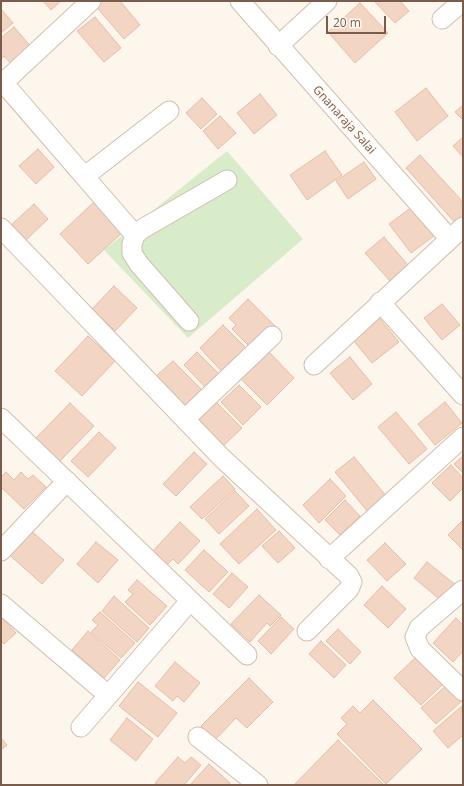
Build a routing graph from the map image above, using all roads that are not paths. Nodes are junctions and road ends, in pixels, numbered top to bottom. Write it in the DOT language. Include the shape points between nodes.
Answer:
graph roads {
  1 [pos="91,1"];
  2 [pos="240,1"];
  3 [pos="327,1"];
  4 [pos="463,1"];
  5 [pos="442,19"];
  6 [pos="278,46"];
  7 [pos="3,81"];
  8 [pos="169,111"];
  9 [pos="85,176"];
  10 [pos="227,180"];
  11 [pos="1,228"];
  12 [pos="456,232"];
  13 [pos="135,236"];
  14 [pos="380,302"];
  15 [pos="189,321"];
  16 [pos="272,336"];
  17 [pos="314,365"];
  18 [pos="463,395"];
  19 [pos="1,418"];
  20 [pos="185,419"];
  21 [pos="463,437"];
  22 [pos="66,481"];
  23 [pos="1,551"];
  24 [pos="329,559"];
  25 [pos="463,590"];
  26 [pos="190,600"];
  27 [pos="1,604"];
  28 [pos="307,631"];
  29 [pos="247,654"];
  30 [pos="463,691"];
  31 [pos="108,695"];
  32 [pos="81,727"];
  33 [pos="198,737"];
  34 [pos="258,785"];
  1 -- 7 [label="street"];
  2 -- 6 [label="street, Gnanaraja Salai"];
  3 -- 6 [label="street"];
  4 -- 5 [label="street"];
  6 -- 12 [label="street, Gnanaraja Salai"];
  7 -- 9 [label="street"];
  8 -- 9 [label="street"];
  9 -- 13 [label="street"];
  10 -- 13 [label="street" via="158,219"];
  11 -- 20 [label="street"];
  12 -- 14 [label="street"];
  13 -- 15 [label="street" via="132,253"];
  14 -- 17 [label="street"];
  14 -- 18 [label="street"];
  16 -- 20 [label="street"];
  19 -- 22 [label="street"];
  20 -- 24 [label="street" via="222,458"];
  21 -- 24 [label="street"];
  22 -- 23 [label="street"];
  22 -- 26 [label="street"];
  24 -- 28 [label="street" via="349,576 352,582"];
  25 -- 30 [label="street" via="419,628 415,637 420,649"];
  26 -- 29 [label="street"];
  26 -- 31 [label="street"];
  27 -- 31 [label="street"];
  31 -- 32 [label="street"];
  33 -- 34 [label="street"];
}
